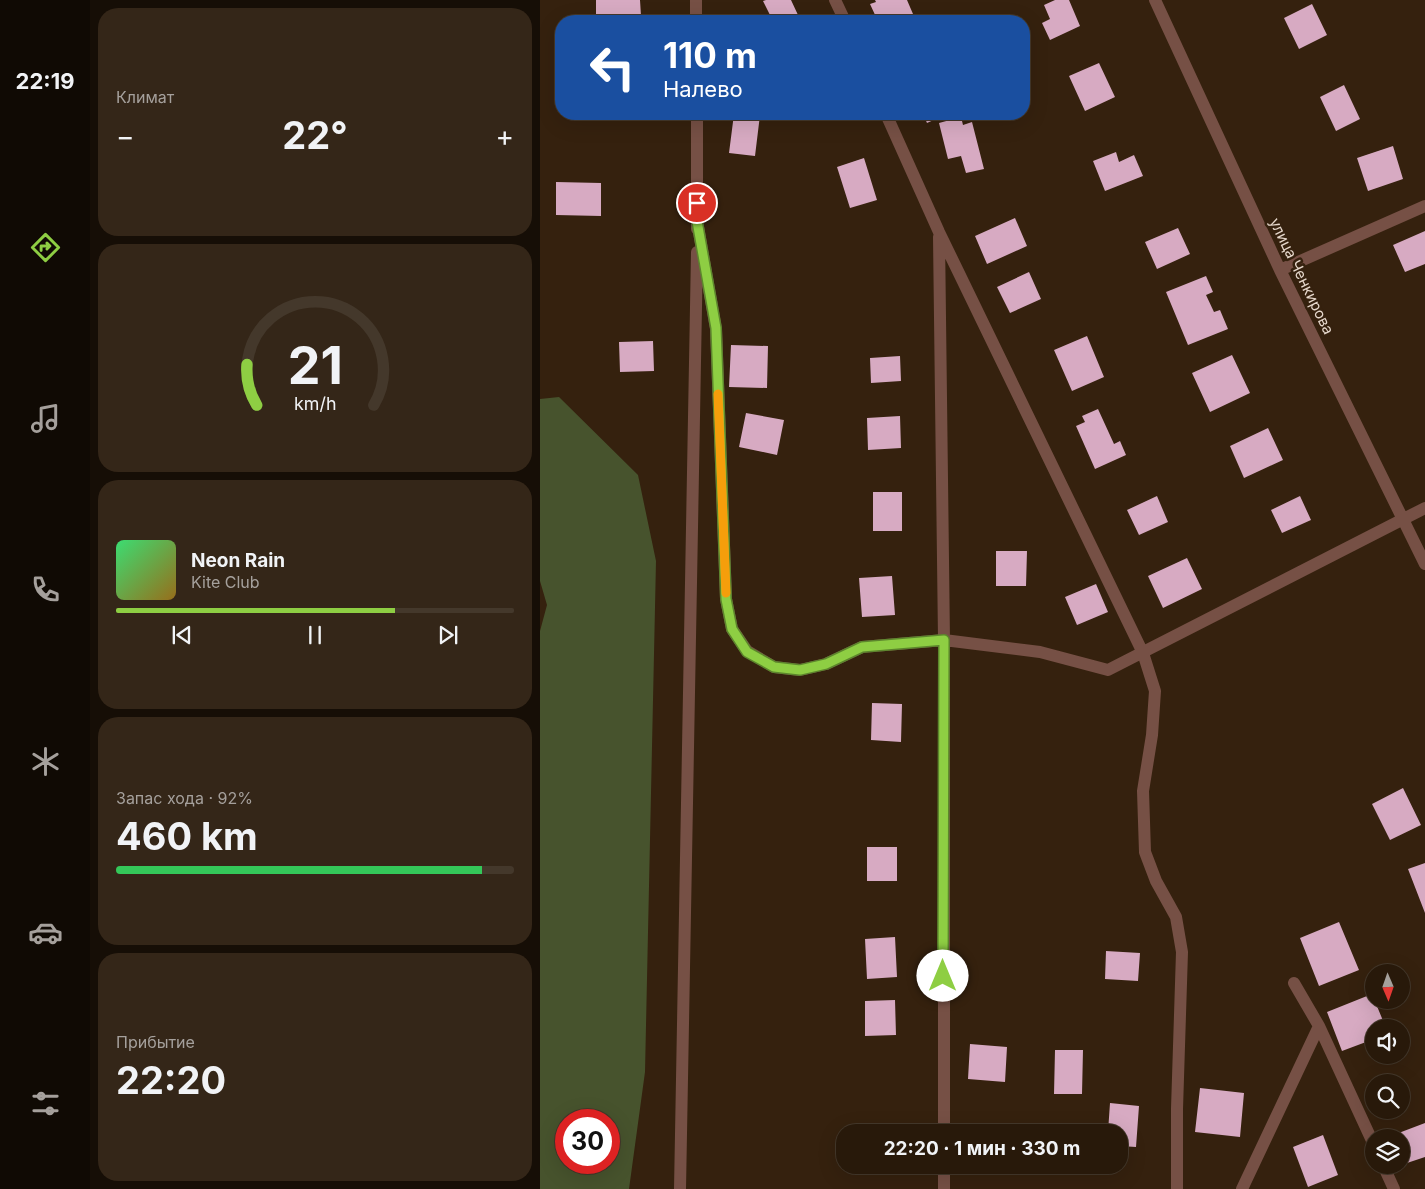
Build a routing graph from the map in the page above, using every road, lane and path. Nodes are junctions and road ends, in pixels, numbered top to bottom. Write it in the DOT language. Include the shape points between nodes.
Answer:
graph roads {
  1 [pos="696,0"];
  2 [pos="835,0"];
  3 [pos="1155,0"];
  4 [pos="696,15"];
  5 [pos="841,15"];
  6 [pos="697,120"];
  7 [pos="889,120"];
  8 [pos="1425,206"];
  9 [pos="697,221"];
  10 [pos="939,232"];
  11 [pos="1280,270"];
  12 [pos="1425,508"];
  13 [pos="1402,520"];
  14 [pos="1425,564"];
  15 [pos="944,640"];
  16 [pos="1143,653"];
  17 [pos="1294,983"];
  18 [pos="1319,1026"];
  19 [pos="944,1124"];
  20 [pos="1367,1129"];
  21 [pos="944,1174"];
  22 [pos="1387,1174"];
  23 [pos="680,1189"];
  24 [pos="944,1189"];
  25 [pos="1178,1189"];
  26 [pos="1242,1189"];
  27 [pos="1394,1189"];
  1 -- 4 [label="street"];
  2 -- 5 [label="street"];
  3 -- 11 [label="street, улица Ченкирова"];
  6 -- 9 [label="street"];
  7 -- 10 [label="street"];
  8 -- 11 [label="street"];
  9 -- 15 [label="street" via="716,328 726,599 732,629 747,652 774,667 800,670 826,664 862,647"];
  9 -- 23 [label="street"];
  10 -- 15 [label="street"];
  10 -- 16 [label="street"];
  11 -- 13 [label="street, улица Ченкирова"];
  12 -- 13 [label="street"];
  13 -- 14 [label="street, улица Ченкирова"];
  13 -- 16 [label="street"];
  15 -- 16 [label="street" via="1040,652 1108,670"];
  15 -- 19 [label="street"];
  16 -- 25 [label="street" via="1155,691 1143,791 1145,852 1156,881 1176,917 1182,952 1176,1109"];
  17 -- 18 [label="street"];
  18 -- 20 [label="street"];
  18 -- 26 [label="street"];
  21 -- 24 [label="street"];
  22 -- 27 [label="street"];
}
